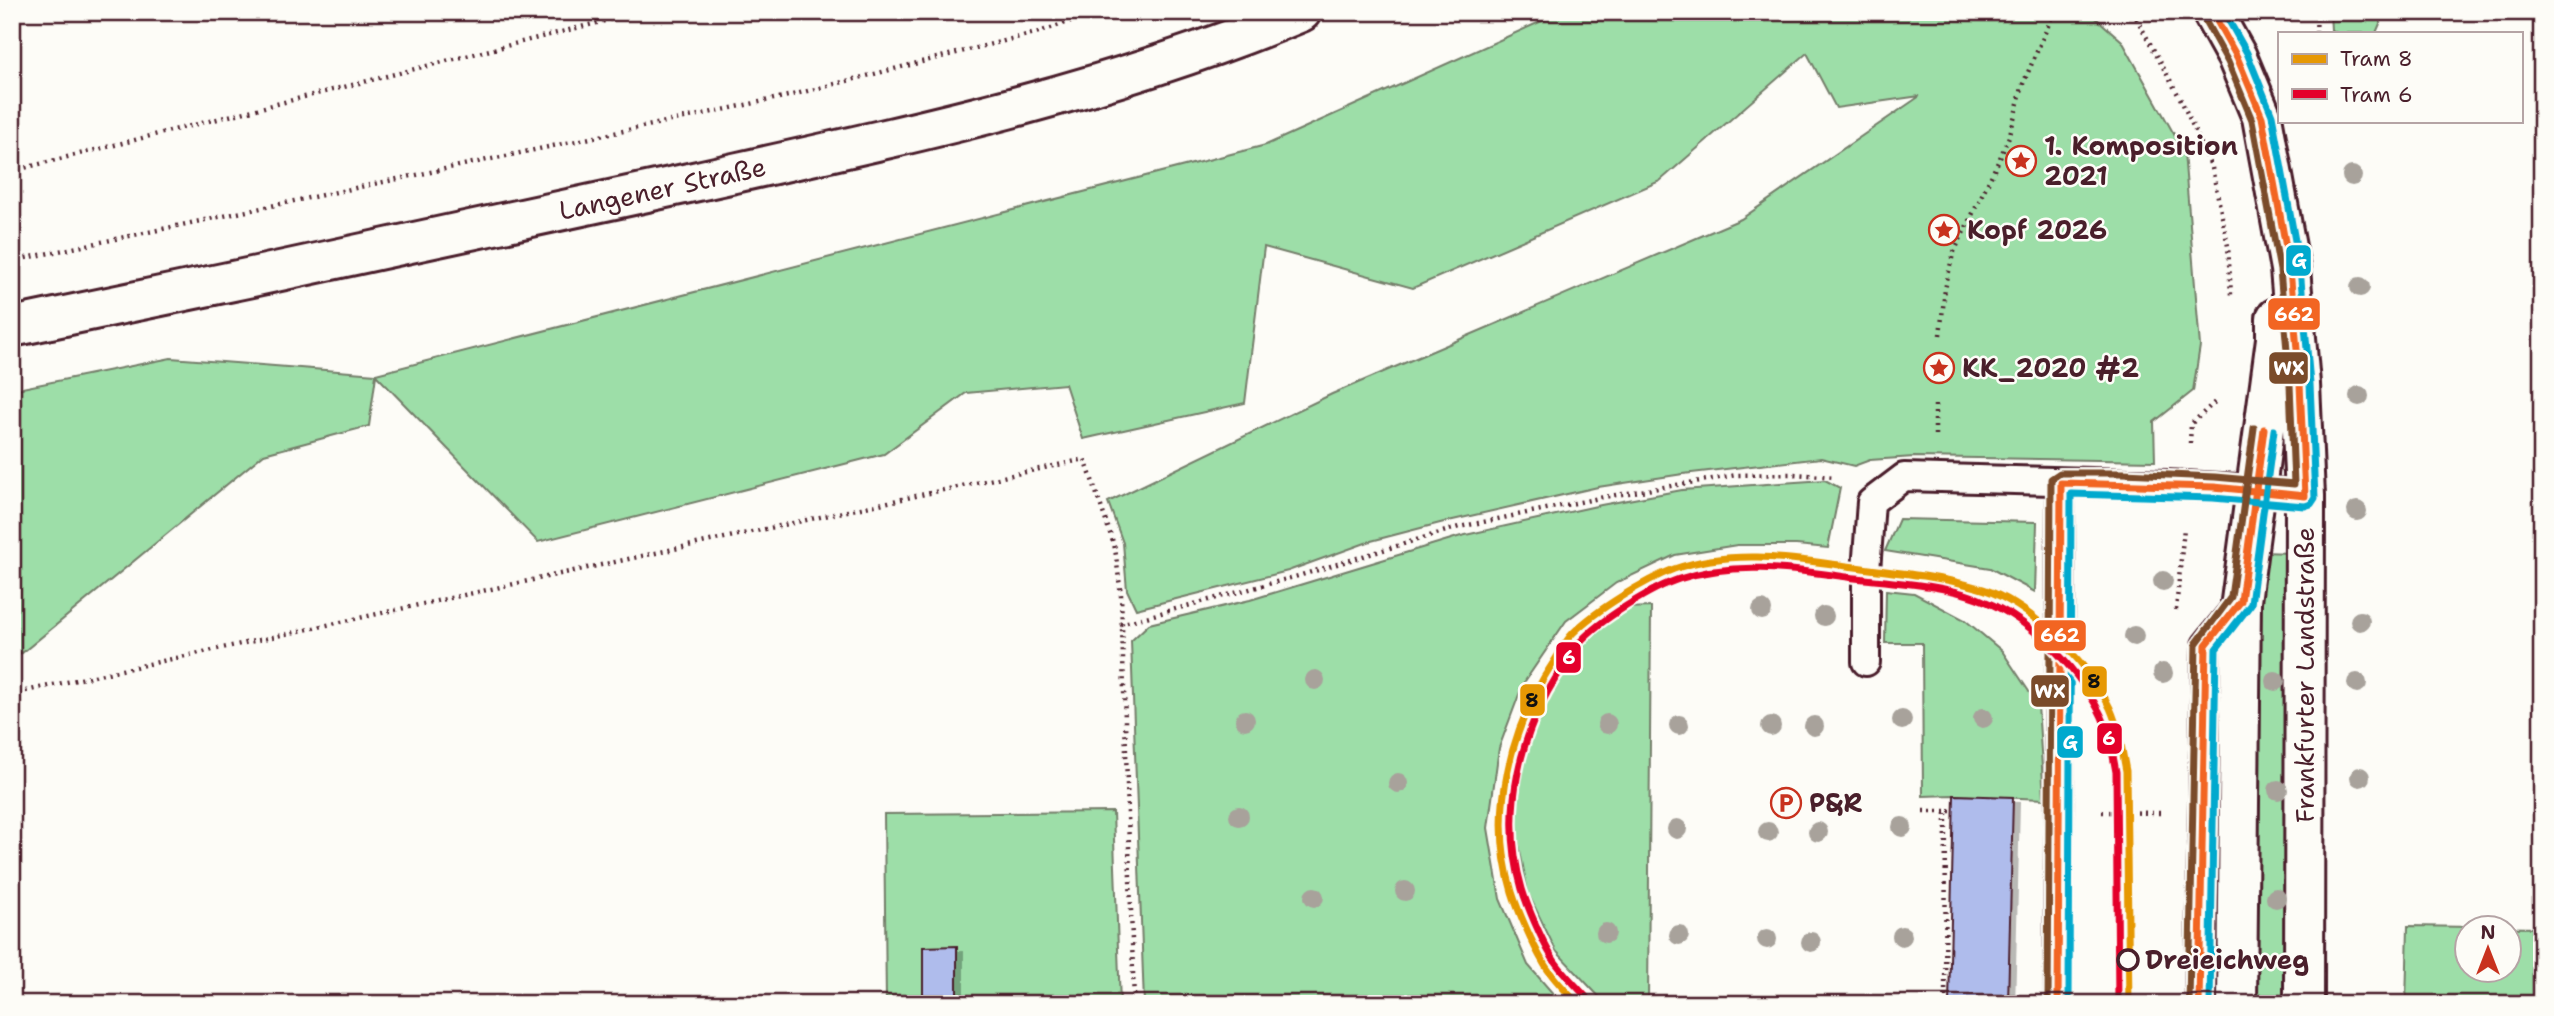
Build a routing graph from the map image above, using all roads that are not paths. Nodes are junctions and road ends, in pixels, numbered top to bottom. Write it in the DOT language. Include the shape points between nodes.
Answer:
graph roads {
  1 [pos="1301,12"];
  2 [pos="2212,12"];
  3 [pos="2274,180"];
  4 [pos="12,327"];
  5 [pos="2061,483"];
  6 [pos="2256,489"];
  7 [pos="2305,496"];
  8 [pos="2241,601"];
  9 [pos="1866,662"];
  10 [pos="2058,1004"];
  11 [pos="2199,1004"];
  12 [pos="2237,1004"];
  13 [pos="2304,1004"];
  1 -- 4 [label="street, Langener Straße" via="1250,33 1032,103 546,215"];
  2 -- 3 [label="street, Frankfurter Landstraße" via="2262,117"];
  3 -- 6 [label="street, Frankfurter Landstraße" via="2276,339"];
  3 -- 7 [label="street, Frankfurter Landstraße" via="2290,269"];
  5 -- 6 [label="lane"];
  5 -- 9 [label="lane" via="1904,477 1871,502"];
  5 -- 10 [label="lane"];
  6 -- 7 [label="lane"];
  6 -- 8 [label="street, Frankfurter Landstraße"];
  7 -- 13 [label="street, Frankfurter Landstraße"];
  8 -- 11 [label="lane" via="2206,645"];
  8 -- 12 [label="street, Frankfurter Landstraße"];
}
